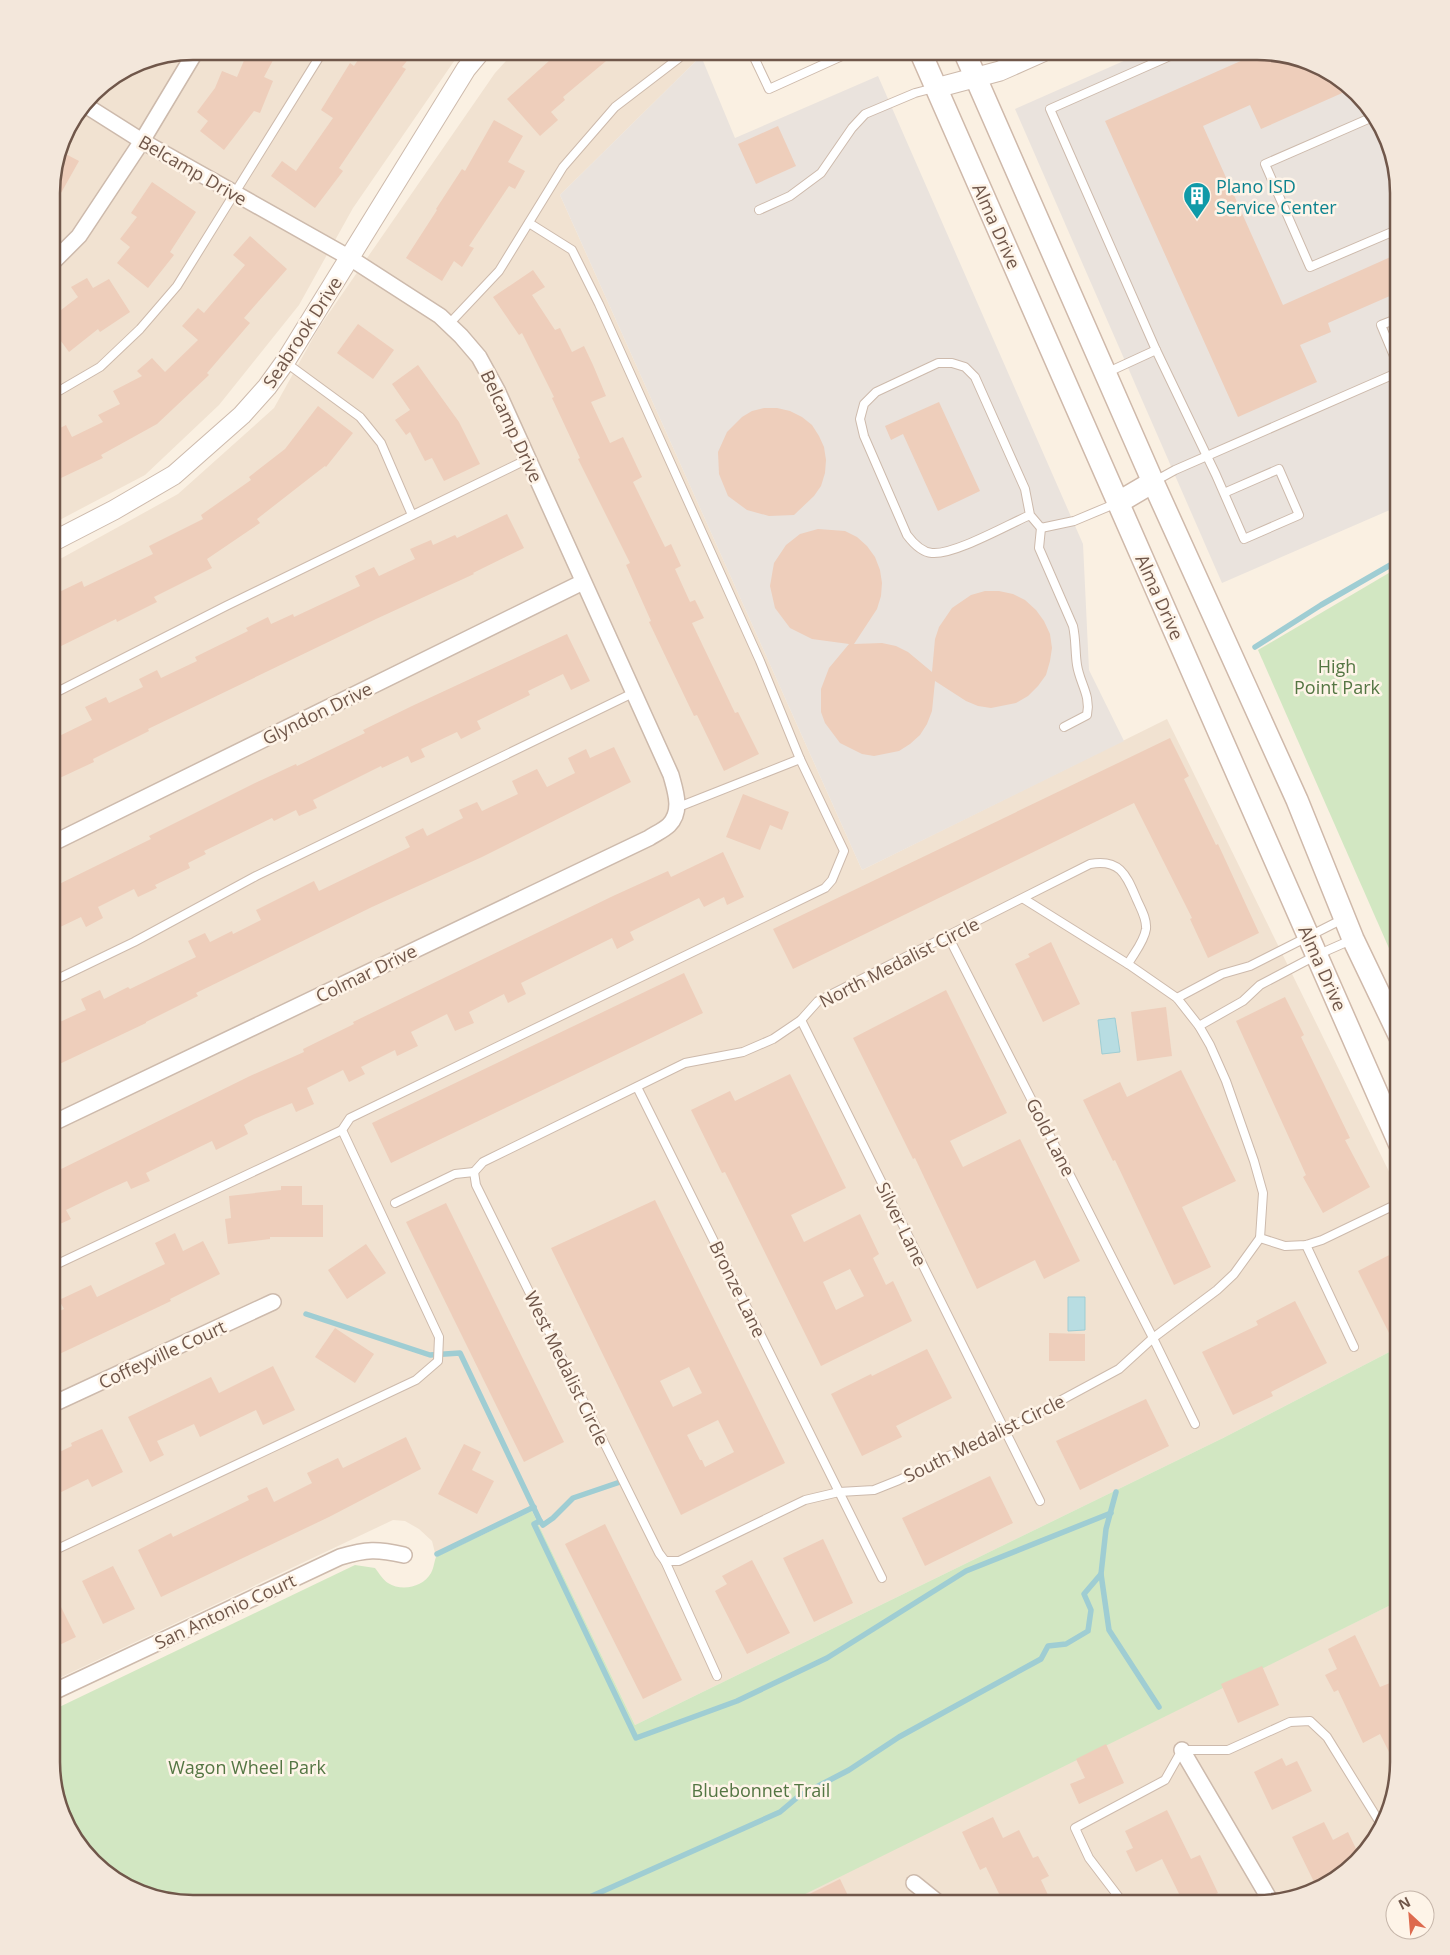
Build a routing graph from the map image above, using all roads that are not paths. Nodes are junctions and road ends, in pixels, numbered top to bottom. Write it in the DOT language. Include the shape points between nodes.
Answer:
graph roads {
  1 [pos="191,60"];
  2 [pos="317,60"];
  3 [pos="474,60"];
  4 [pos="676,60"];
  5 [pos="755,60"];
  6 [pos="832,60"];
  7 [pos="924,60"];
  8 [pos="968,60"];
  9 [pos="1026,60"];
  10 [pos="1161,60"];
  11 [pos="976,77"];
  12 [pos="936,88"];
  13 [pos="90,108"];
  14 [pos="1368,119"];
  15 [pos="142,141"];
  16 [pos="234,193"];
  17 [pos="759,210"];
  18 [pos="529,223"];
  19 [pos="1390,234"];
  20 [pos="60,255"];
  21 [pos="350,258"];
  22 [pos="1390,322"];
  23 [pos="449,324"];
  24 [pos="1390,346"];
  25 [pos="1156,350"];
  26 [pos="285,362"];
  27 [pos="1106,373"];
  28 [pos="1390,376"];
  29 [pos="60,390"];
  30 [pos="1207,457"];
  31 [pos="528,458"];
  32 [pos="1153,482"];
  33 [pos="1224,493"];
  34 [pos="1119,502"];
  35 [pos="412,515"];
  36 [pos="1030,516"];
  37 [pos="1041,528"];
  38 [pos="60,538"];
  39 [pos="583,582"];
  40 [pos="60,691"];
  41 [pos="633,693"];
  42 [pos="1064,727"];
  43 [pos="800,759"];
  44 [pos="676,812"];
  45 [pos="60,840"];
  46 [pos="1024,899"];
  47 [pos="1345,918"];
  48 [pos="948,936"];
  49 [pos="1308,936"];
  50 [pos="1354,939"];
  51 [pos="1317,955"];
  52 [pos="1128,964"];
  53 [pos="60,978"];
  54 [pos="1177,998"];
  55 [pos="1390,1016"];
  56 [pos="801,1020"];
  57 [pos="1199,1026"];
  58 [pos="637,1087"];
  59 [pos="60,1120"];
  60 [pos="1390,1122"];
  61 [pos="342,1130"];
  62 [pos="474,1172"];
  63 [pos="395,1203"];
  64 [pos="1390,1207"];
  65 [pos="1260,1238"];
  66 [pos="1306,1245"];
  67 [pos="60,1263"];
  68 [pos="274,1302"];
  69 [pos="1153,1338"];
  70 [pos="1354,1347"];
  71 [pos="60,1401"];
  72 [pos="1195,1424"];
  73 [pos="1003,1428"];
  74 [pos="839,1492"];
  75 [pos="1040,1501"];
  76 [pos="60,1548"];
  77 [pos="404,1555"];
  78 [pos="665,1561"];
  79 [pos="882,1578"];
  80 [pos="717,1676"];
  81 [pos="60,1688"];
  82 [pos="1182,1750"];
  83 [pos="1377,1818"];
  84 [pos="914,1883"];
  85 [pos="1267,1894"];
  86 [pos="929,1895"];
  87 [pos="1117,1895"];
  1 -- 15 [label="street"];
  2 -- 16 [label="lane"];
  3 -- 21 [label="street, Seabrook Drive"];
  4 -- 18 [label="lane" via="615,108 563,167"];
  5 -- 6 [label="lane" via="769,89"];
  7 -- 12 [label="main road, Alma Drive"];
  8 -- 11 [label="main road"];
  9 -- 11 [label="street"];
  10 -- 25 [label="lane" via="1050,109"];
  11 -- 12 [label="street"];
  11 -- 27 [label="main road"];
  12 -- 17 [label="lane" via="915,93 865,114 821,173 790,196"];
  12 -- 34 [label="main road, Alma Drive"];
  13 -- 15 [label="street, Belcamp Drive"];
  14 -- 19 [label="lane" via="1265,164 1310,268"];
  15 -- 16 [label="street, Belcamp Drive"];
  15 -- 20 [label="street" via="79,236"];
  16 -- 21 [label="street, Belcamp Drive"];
  16 -- 29 [label="lane" via="177,286 140,329 100,367"];
  18 -- 23 [label="lane" via="498,271"];
  18 -- 43 [label="lane" via="572,250 760,661"];
  21 -- 23 [label="street, Belcamp Drive"];
  21 -- 26 [label="street, Seabrook Drive"];
  22 -- 24 [label="lane" via="1381,325"];
  23 -- 31 [label="street, Belcamp Drive" via="479,358"];
  25 -- 27 [label="lane"];
  25 -- 30 [label="lane"];
  26 -- 35 [label="lane" via="365,423 381,443"];
  26 -- 38 [label="street, Seabrook Drive" via="242,415 174,475"];
  27 -- 32 [label="main road"];
  28 -- 30 [label="lane"];
  30 -- 32 [label="lane"];
  30 -- 33 [label="lane"];
  31 -- 35 [label="lane"];
  31 -- 39 [label="street, Belcamp Drive"];
  32 -- 34 [label="main road"];
  32 -- 47 [label="main road" via="1296,800"];
  33 -- 33 [label="lane" via="1244,539 1299,515 1279,469"];
  34 -- 37 [label="lane" via="1074,521"];
  34 -- 49 [label="main road, Alma Drive"];
  35 -- 40 [label="lane"];
  36 -- 36 [label="lane" via="950,551 930,553 916,546 907,535 864,436 860,419 864,404 876,392 938,363 965,367 975,377 1025,489"];
  36 -- 37 [label="lane"];
  37 -- 42 [label="lane" via="1039,548 1073,626 1077,667 1089,704 1088,715"];
  39 -- 41 [label="street, Belcamp Drive"];
  39 -- 45 [label="street, Glyndon Drive"];
  41 -- 44 [label="street, Belcamp Drive" via="671,774 677,797"];
  41 -- 53 [label="lane" via="256,876"];
  43 -- 44 [label="lane"];
  43 -- 61 [label="lane" via="844,851 832,880 825,888 350,1118"];
  44 -- 59 [label="street, Colmar Drive" via="669,825 649,838"];
  46 -- 48 [label="lane, North Medalist Circle"];
  46 -- 52 [label="lane"];
  46 -- 52 [label="lane, North Medalist Circle" via="1090,864 1099,862 1126,874 1144,916 1146,929"];
  47 -- 49 [label="lane"];
  47 -- 50 [label="main road"];
  48 -- 56 [label="lane, North Medalist Circle" via="818,1001"];
  48 -- 69 [label="lane, Gold Lane"];
  49 -- 51 [label="main road, Alma Drive"];
  49 -- 54 [label="lane"];
  50 -- 51 [label="lane"];
  50 -- 55 [label="main road"];
  51 -- 57 [label="lane" via="1260,985 1243,1001"];
  51 -- 60 [label="main road, Alma Drive"];
  52 -- 54 [label="lane"];
  54 -- 57 [label="lane"];
  56 -- 58 [label="lane, North Medalist Circle" via="773,1039 743,1052 685,1063"];
  56 -- 73 [label="lane, Silver Lane"];
  57 -- 65 [label="lane" via="1226,1081 1254,1161 1262,1192"];
  58 -- 62 [label="lane, North Medalist Circle" via="484,1162"];
  58 -- 74 [label="lane, Bronze Lane"];
  61 -- 67 [label="lane"];
  61 -- 76 [label="lane" via="439,1337 438,1361 416,1380"];
  62 -- 63 [label="lane" via="455,1174"];
  62 -- 78 [label="lane, West Medalist Circle" via="476,1185"];
  64 -- 66 [label="lane"];
  65 -- 66 [label="lane" via="1285,1246"];
  65 -- 69 [label="lane, South Medalist Circle" via="1223,1285"];
  66 -- 70 [label="lane"];
  68 -- 71 [label="street, Coffeyville Court"];
  69 -- 72 [label="lane, Gold Lane"];
  69 -- 73 [label="lane, South Medalist Circle" via="1119,1369"];
  73 -- 74 [label="lane, South Medalist Circle" via="874,1490"];
  73 -- 75 [label="lane, Silver Lane"];
  74 -- 78 [label="lane, South Medalist Circle" via="805,1500 679,1561"];
  74 -- 79 [label="lane, Bronze Lane"];
  77 -- 81 [label="street, San Antonio Court" via="363,1550 340,1557"];
  78 -- 80 [label="lane, West Medalist Circle"];
  82 -- 83 [label="lane" via="1228,1750 1290,1722 1310,1721 1327,1737"];
  82 -- 85 [label="street"];
  82 -- 87 [label="lane" via="1165,1780 1075,1828 1089,1858"];
  84 -- 86 [label="street"];
}
